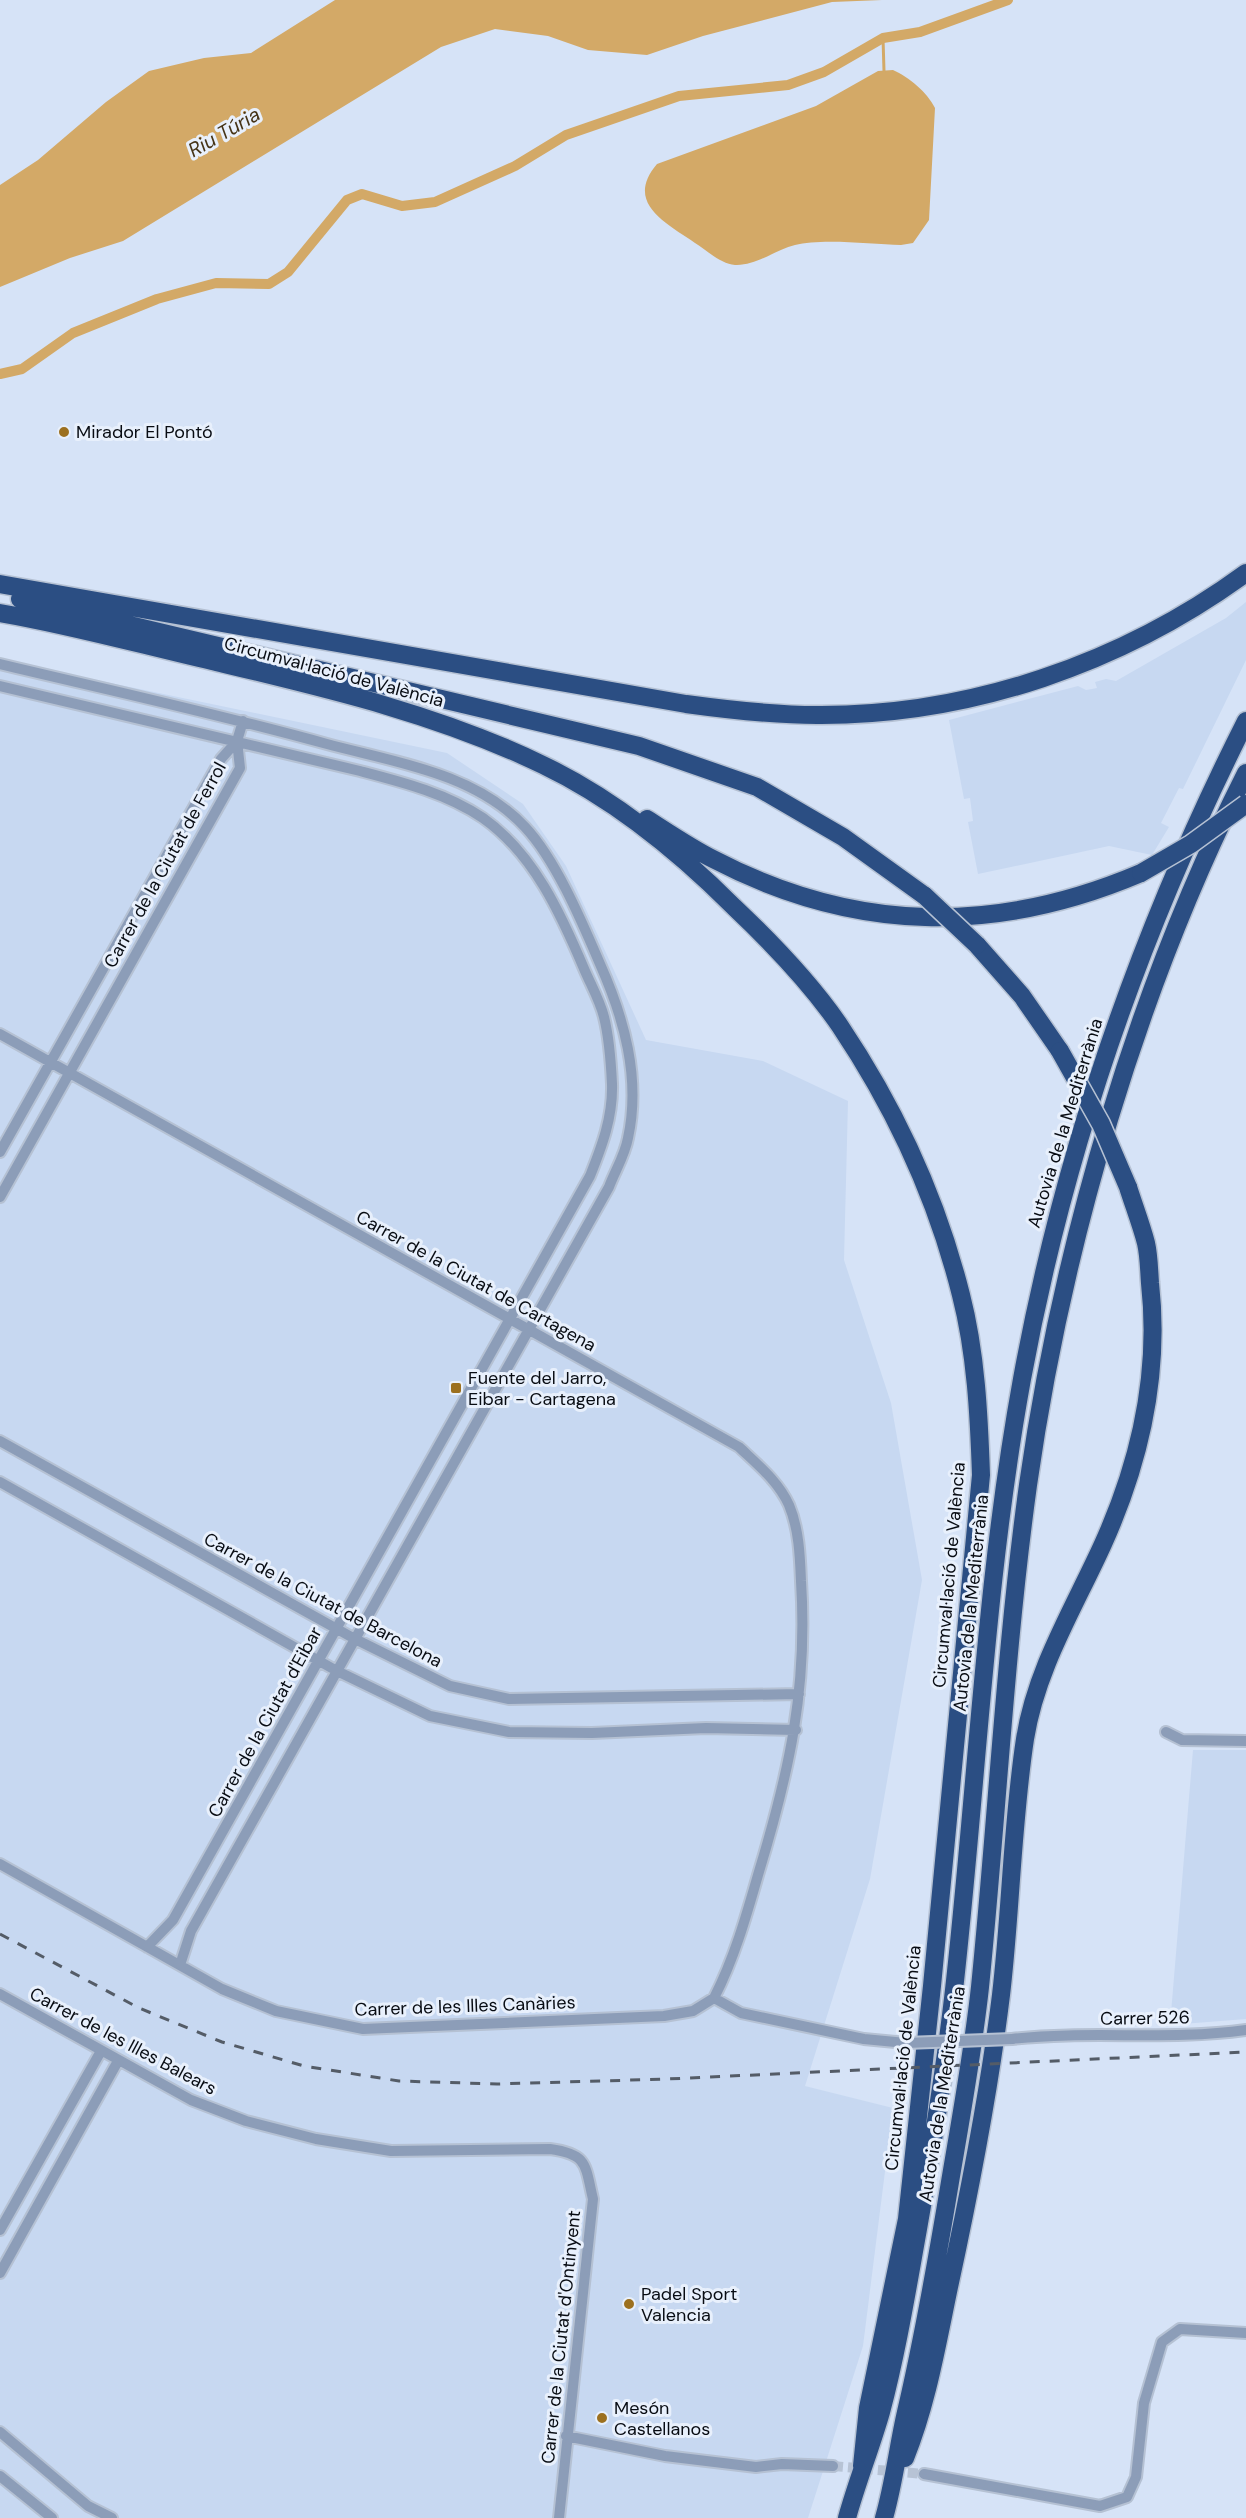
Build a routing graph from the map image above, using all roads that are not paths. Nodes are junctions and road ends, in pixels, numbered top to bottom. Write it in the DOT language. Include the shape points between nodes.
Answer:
graph roads {
  1 [pos="1246,573"];
  2 [pos="0,584"];
  3 [pos="0,595"];
  4 [pos="0,613"];
  5 [pos="0,664"];
  6 [pos="0,686"];
  7 [pos="243,721"];
  8 [pos="1246,721"];
  9 [pos="237,741"];
  10 [pos="1246,773"];
  11 [pos="610,803"];
  12 [pos="1246,804"];
  13 [pos="0,1034"];
  14 [pos="50,1062"];
  15 [pos="69,1073"];
  16 [pos="0,1152"];
  17 [pos="0,1197"];
  18 [pos="510,1319"];
  19 [pos="528,1329"];
  20 [pos="0,1441"];
  21 [pos="0,1482"];
  22 [pos="336,1629"];
  23 [pos="354,1639"];
  24 [pos="318,1661"];
  25 [pos="337,1671"];
  26 [pos="799,1694"];
  27 [pos="796,1730"];
  28 [pos="1166,1732"];
  29 [pos="1246,1741"];
  30 [pos="0,1864"];
  31 [pos="147,1947"];
  32 [pos="180,1965"];
  33 [pos="0,1994"];
  34 [pos="714,1998"];
  35 [pos="1246,2030"];
  36 [pos="100,2051"];
  37 [pos="118,2061"];
  38 [pos="584,2161"];
  39 [pos="0,2230"];
  40 [pos="0,2273"];
  41 [pos="1246,2333"];
  42 [pos="0,2432"];
  43 [pos="566,2436"];
  44 [pos="833,2466"];
  45 [pos="862,2466"];
  46 [pos="924,2474"];
  47 [pos="0,2476"];
  48 [pos="890,2496"];
  49 [pos="52,2518"];
  50 [pos="112,2518"];
  51 [pos="559,2518"];
  52 [pos="847,2518"];
  53 [pos="884,2518"];
  1 -- 2 [label="highway" via="1207,602 1140,639 1034,681 926,706 818,715 764,714 686,704"];
  3 -- 48 [label="highway, Circumval·lació de València, bridge" via="639,746 757,787 843,837 925,896 977,945 1022,996 1060,1051 1101,1124 1128,1187 1146,1246 1154,1320 1151,1376 1140,1441 1124,1494 1052,1651 1025,1738 1001,1994 986,2104 917,2430"];
  4 -- 11 [label="highway, Circumval·lació de València" via="343,693 419,715 472,733 545,766"];
  5 -- 7 [label="street, Carrer de la Ciutat d'Eibar"];
  6 -- 9 [label="street, Carrer de la Ciutat d'Eibar"];
  7 -- 9 [label="street"];
  7 -- 19 [label="street, Carrer de la Ciutat d'Eibar" via="411,765 456,781 525,827 579,916 620,1009 633,1082 628,1139 609,1187"];
  8 -- 45 [label="highway, Autovia de la Mediterrània" via="1214,783 1155,919 1109,1041 1067,1178 1022,1376 1006,1477 940,2100 900,2327 880,2414"];
  9 -- 14 [label="street, Carrer de la Ciutat de Ferrol" via="221,759"];
  9 -- 15 [label="street, Carrer de la Ciutat de Ferrol" via="240,768"];
  9 -- 18 [label="street, Carrer de la Ciutat d'Eibar" via="408,784 448,798 482,817 509,839 564,923 604,1016 612,1085 607,1136 590,1176"];
  10 -- 48 [label="highway, Autovia de la Mediterrània" via="1186,907 1123,1078 1076,1245 1045,1388 1018,1561 976,2013 925,2333"];
  11 -- 12 [label="highway, bridge" via="636,812 713,859 780,889 850,910 930,918 987,916 1049,905 1123,881 1191,844"];
  11 -- 45 [label="highway, Circumval·lació de València" via="696,868 778,950 839,1024 901,1131 933,1203 962,1298 978,1410 980,1486 907,2219 868,2408"];
  13 -- 14 [label="street, Carrer de la Ciutat de Cartagena"];
  14 -- 15 [label="street, Carrer de la Ciutat de Cartagena"];
  14 -- 16 [label="street, Carrer de la Ciutat de Ferrol"];
  15 -- 17 [label="street, Carrer de la Ciutat de Ferrol"];
  15 -- 18 [label="street, Carrer de la Ciutat de Cartagena"];
  18 -- 19 [label="street, Carrer de la Ciutat de Cartagena"];
  18 -- 22 [label="street, Carrer de la Ciutat d'Eibar"];
  19 -- 23 [label="street, Carrer de la Ciutat d'Eibar"];
  19 -- 26 [label="street, Carrer de la Ciutat de Cartagena" via="739,1447 772,1478 789,1506 798,1539 803,1611"];
  20 -- 22 [label="street, Carrer de la Ciutat de Barcelona"];
  21 -- 24 [label="street"];
  22 -- 23 [label="street, Carrer de la Ciutat de Barcelona"];
  22 -- 24 [label="street, Carrer de la Ciutat d'Eibar"];
  23 -- 25 [label="street, Carrer de la Ciutat d'Eibar"];
  23 -- 26 [label="street, Carrer de la Ciutat de Barcelona" via="450,1686 509,1699"];
  24 -- 25 [label="street"];
  24 -- 31 [label="street, Carrer de la Ciutat d'Eibar" via="173,1920"];
  25 -- 27 [label="street" via="430,1716 509,1732"];
  25 -- 32 [label="street, Carrer de la Ciutat d'Eibar" via="191,1931"];
  26 -- 27 [label="street, Carrer de la Ciutat de Cartagena"];
  27 -- 34 [label="street, Carrer de la Ciutat de Cartagena" via="783,1793 732,1963"];
  28 -- 29 [label="street" via="1182,1740"];
  30 -- 31 [label="street, Carrer de les Illes Canàries"];
  31 -- 32 [label="street, Carrer de les Illes Canàries"];
  32 -- 34 [label="street, Carrer de les Illes Canàries" via="222,1989 276,2012 363,2029 664,2016 693,2011"];
  33 -- 36 [label="street, Carrer de les Illes Balears"];
  34 -- 35 [label="street, Carrer 526, bridge" via="741,2013 864,2039 906,2043"];
  36 -- 37 [label="street, Carrer de les Illes Balears"];
  36 -- 39 [label="street"];
  37 -- 38 [label="street, Carrer de les Illes Balears" via="191,2100 246,2121 316,2139 391,2151 550,2149 572,2152"];
  37 -- 40 [label="street"];
  38 -- 43 [label="street, Carrer de la Ciutat d'Ontinyent" via="593,2199"];
  41 -- 46 [label="street" via="1180,2329 1162,2342 1144,2403 1136,2477 1127,2498 1100,2506"];
  42 -- 50 [label="street" via="88,2506"];
  43 -- 44 [label="street" via="665,2456 756,2467"];
  43 -- 51 [label="street, Carrer de la Ciutat d'Ontinyent"];
  45 -- 52 [label="highway, Autovia de la Mediterrània"];
  47 -- 49 [label="street"];
  48 -- 53 [label="highway, Autovia de la Mediterrània"];
}
